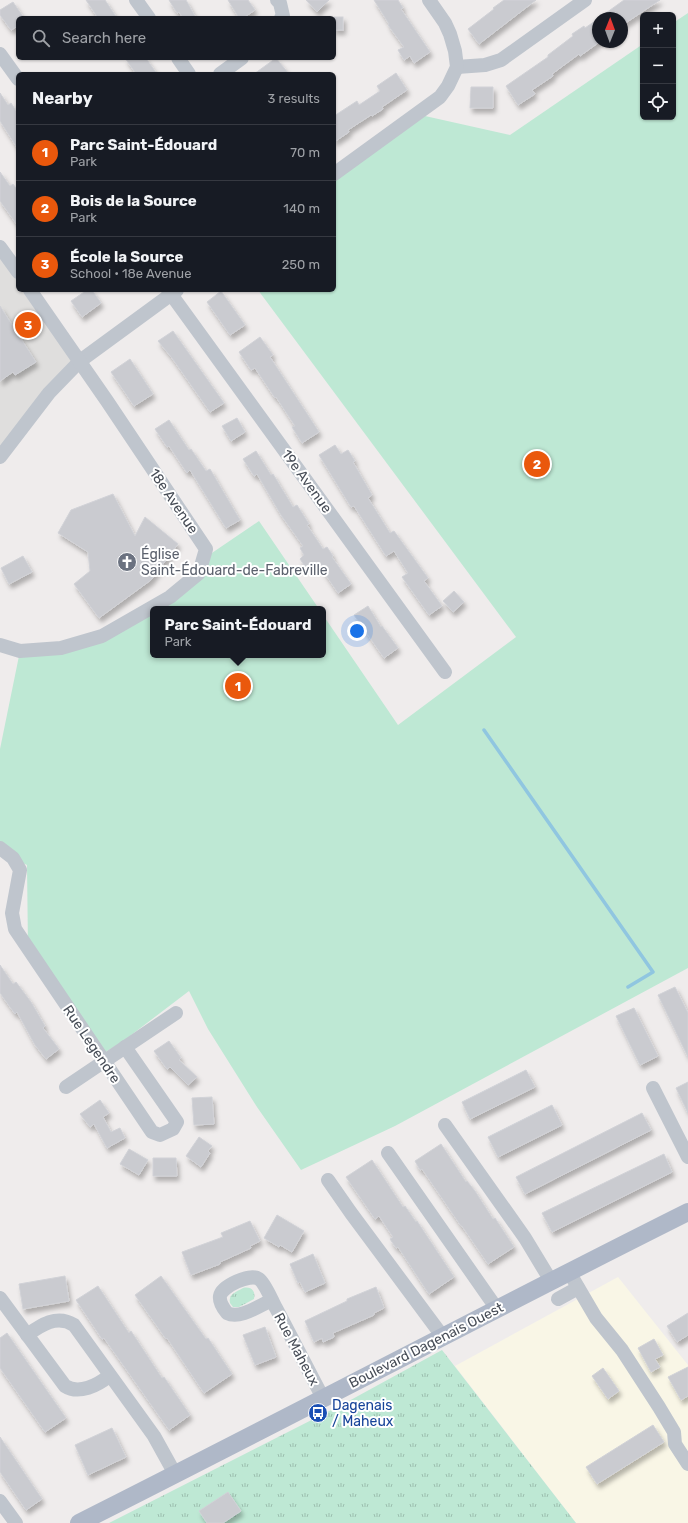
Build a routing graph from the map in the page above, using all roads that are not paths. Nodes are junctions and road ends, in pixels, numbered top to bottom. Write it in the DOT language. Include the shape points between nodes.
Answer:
graph roads {
  1 [pos="136,0"];
  2 [pos="277,0"];
  3 [pos="429,0"];
  4 [pos="586,0"];
  5 [pos="148,16"];
  6 [pos="283,16"];
  7 [pos="0,54"];
  8 [pos="179,60"];
  9 [pos="239,60"];
  10 [pos="457,67"];
  11 [pos="188,72"];
  12 [pos="223,72"];
  13 [pos="16,76"];
  14 [pos="336,173"];
  15 [pos="0,247"];
  16 [pos="16,269"];
  17 [pos="31,292"];
  18 [pos="171,292"];
  19 [pos="173,292"];
  20 [pos="80,361"];
  21 [pos="0,458"];
  22 [pos="154,606"];
  23 [pos="150,608"];
  24 [pos="0,645"];
  25 [pos="445,672"];
  26 [pos="0,848"];
  27 [pos="176,1013"];
  28 [pos="125,1047"];
  29 [pos="104,1061"];
  30 [pos="66,1087"];
  31 [pos="653,1088"];
  32 [pos="445,1125"];
  33 [pos="388,1153"];
  34 [pos="688,1157"];
  35 [pos="328,1180"];
  36 [pos="688,1212"];
  37 [pos="569,1272"];
  38 [pos="551,1281"];
  39 [pos="578,1288"];
  40 [pos="0,1298"];
  41 [pos="558,1298"];
  42 [pos="272,1300"];
  43 [pos="497,1309"];
  44 [pos="27,1335"];
  45 [pos="443,1338"];
  46 [pos="109,1376"];
  47 [pos="323,1398"];
  48 [pos="688,1464"];
  49 [pos="175,1474"];
  50 [pos="0,1501"];
  51 [pos="16,1523"];
  52 [pos="79,1523"];
  1 -- 5 [label="street"];
  2 -- 6 [label="street"];
  3 -- 10 [label="street" via="450,34"];
  4 -- 10 [label="street" via="501,60 485,65"];
  7 -- 13 [label="street"];
  8 -- 11 [label="street"];
  9 -- 12 [label="street"];
  10 -- 14 [label="street" via="440,97"];
  15 -- 16 [label="street"];
  17 -- 20 [label="street, 18e Avenue"];
  18 -- 20 [label="street"];
  19 -- 25 [label="street, 19e Avenue"];
  20 -- 21 [label="street" via="49,393"];
  20 -- 22 [label="street, 18e Avenue" via="206,549 200,573"];
  23 -- 24 [label="street, 18e Avenue" via="102,636 61,648 20,651"];
  26 -- 29 [label="street, Rue Legendre" via="13,858 20,870 12,913 15,929"];
  27 -- 28 [label="street"];
  28 -- 29 [label="street"];
  28 -- 29 [label="street, Rue Legendre" via="177,1122 173,1129 160,1135 152,1132"];
  29 -- 30 [label="street"];
  31 -- 34 [label="street"];
  32 -- 38 [label="street" via="525,1238"];
  33 -- 43 [label="street"];
  35 -- 45 [label="street"];
  36 -- 37 [label="main road, Boulevard Dagenais Ouest"];
  37 -- 38 [label="main road, Boulevard Dagenais Ouest"];
  37 -- 39 [label="street"];
  38 -- 43 [label="main road, Boulevard Dagenais Ouest"];
  39 -- 41 [label="street"];
  39 -- 48 [label="street" via="596,1318 622,1350 654,1399 674,1432 675,1444"];
  40 -- 44 [label="street"];
  42 -- 47 [label="street, Rue Maheux"];
  43 -- 45 [label="main road, Boulevard Dagenais Ouest"];
  44 -- 46 [label="street" via="68,1388 91,1387"];
  44 -- 46 [label="street" via="46,1322 70,1322"];
  45 -- 47 [label="main road, Boulevard Dagenais Ouest"];
  46 -- 49 [label="street" via="154,1436"];
  47 -- 49 [label="main road, Boulevard Dagenais Ouest"];
  49 -- 52 [label="main road, Boulevard Dagenais Ouest"];
  50 -- 51 [label="street"];
}
